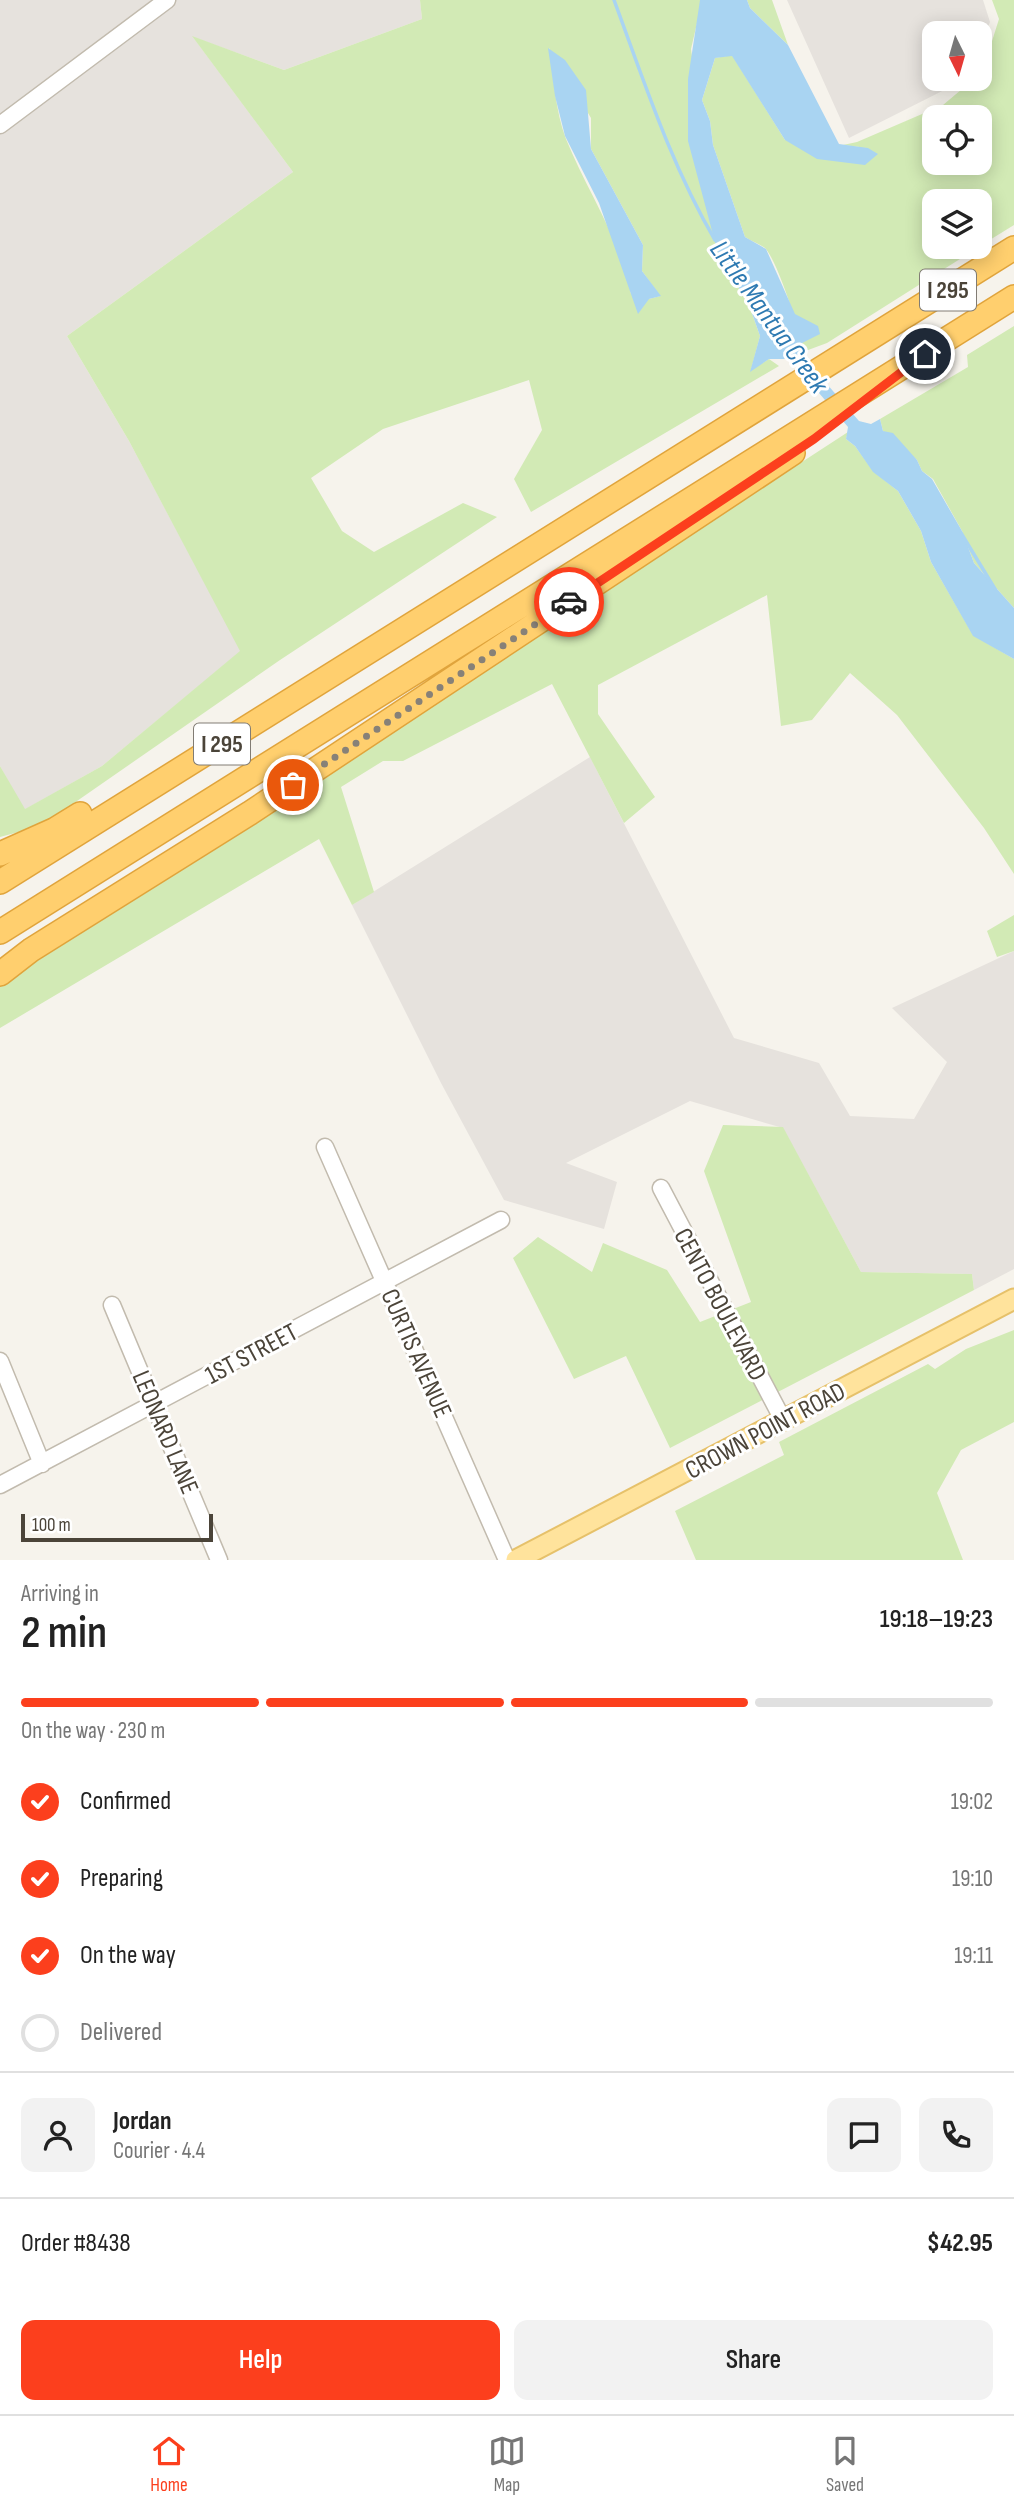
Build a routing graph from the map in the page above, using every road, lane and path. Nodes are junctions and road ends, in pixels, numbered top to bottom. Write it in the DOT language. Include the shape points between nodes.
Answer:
graph roads {
  1 [pos="167,0"];
  2 [pos="0,125"];
  3 [pos="1014,248"];
  4 [pos="1014,297"];
  5 [pos="810,433"];
  6 [pos="443,606"];
  7 [pos="236,784"];
  8 [pos="0,853"];
  9 [pos="0,882"];
  10 [pos="0,932"];
  11 [pos="0,948"];
  12 [pos="0,974"];
  13 [pos="326,1147"];
  14 [pos="661,1188"];
  15 [pos="501,1220"];
  16 [pos="387,1282"];
  17 [pos="1014,1299"];
  18 [pos="112,1305"];
  19 [pos="0,1361"];
  20 [pos="156,1404"];
  21 [pos="783,1420"];
  22 [pos="42,1464"];
  23 [pos="0,1485"];
  24 [pos="219,1560"];
  25 [pos="508,1560"];
  26 [pos="516,1560"];
  1 -- 2 [label="street"];
  3 -- 6 [label="highway, I 295"];
  4 -- 5 [label="highway, I 295"];
  5 -- 7 [label="highway, I 295"];
  5 -- 12 [label="highway" via="250,813"];
  6 -- 8 [label="highway" via="373,633 54,830"];
  6 -- 9 [label="highway, I 295"];
  7 -- 10 [label="highway, I 295"];
  7 -- 11 [label="highway" via="212,815"];
  13 -- 16 [label="street, CURTIS AVENUE"];
  14 -- 21 [label="street, CENTO BOULEVARD"];
  15 -- 16 [label="street, 1ST STREET"];
  16 -- 20 [label="street, 1ST STREET"];
  16 -- 25 [label="street, CURTIS AVENUE"];
  17 -- 21 [label="main road, CROWN POINT ROAD"];
  18 -- 20 [label="street, LEONARD LANE"];
  19 -- 22 [label="street"];
  20 -- 22 [label="street, 1ST STREET"];
  20 -- 24 [label="street, LEONARD LANE"];
  21 -- 26 [label="main road, CROWN POINT ROAD"];
  22 -- 23 [label="street, 1ST STREET"];
}
